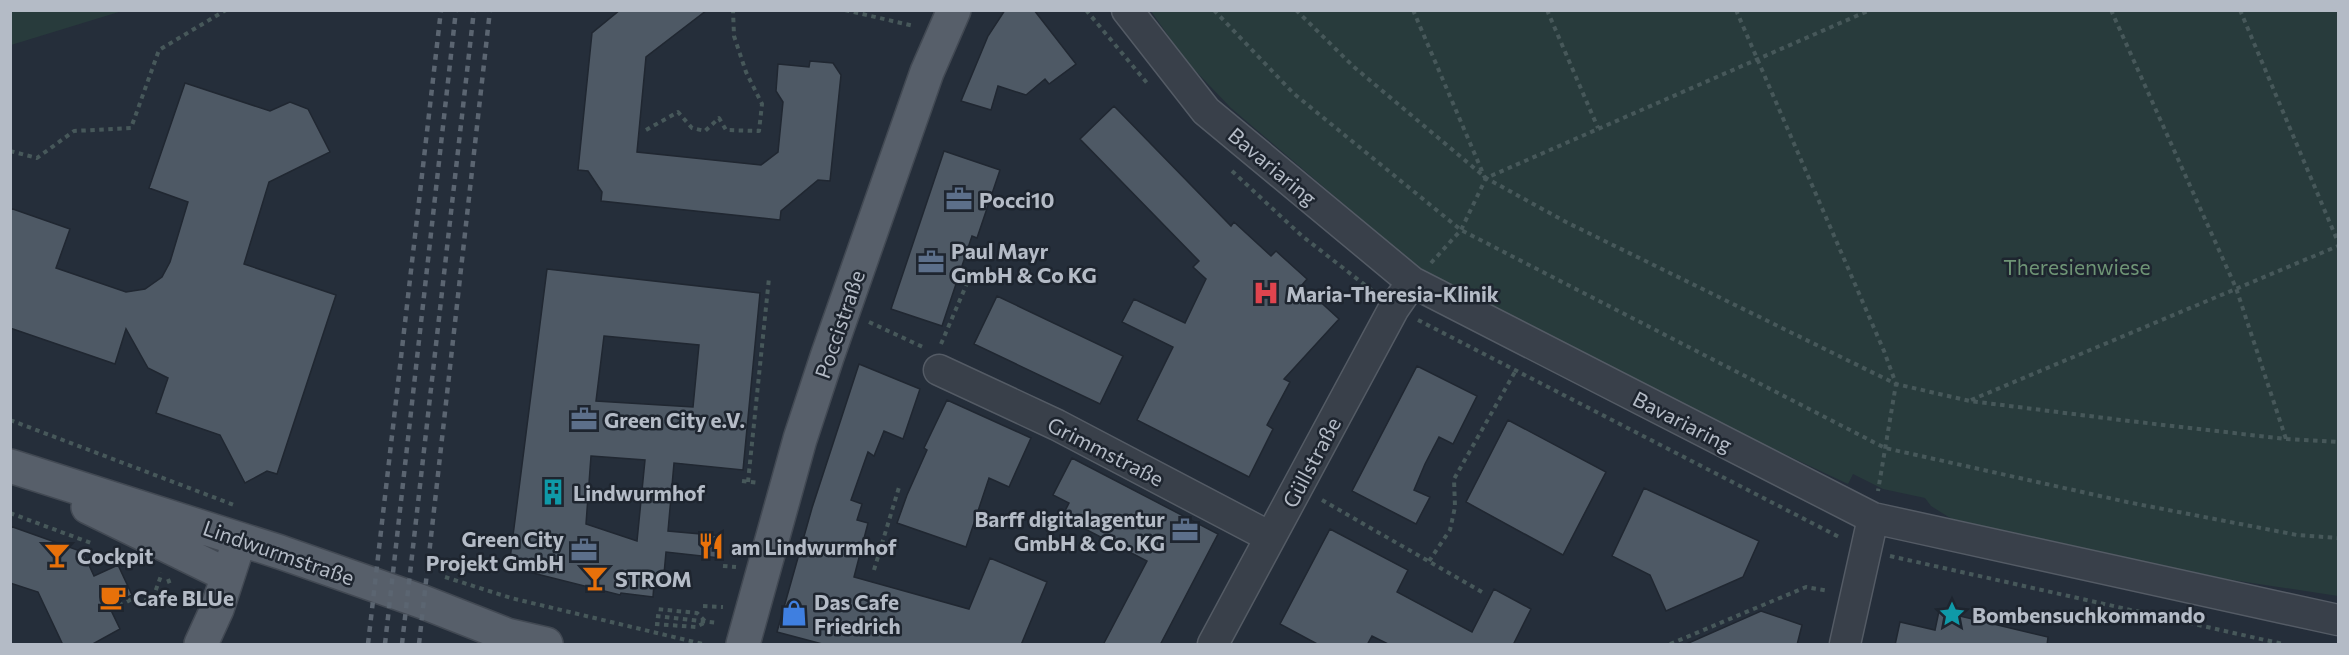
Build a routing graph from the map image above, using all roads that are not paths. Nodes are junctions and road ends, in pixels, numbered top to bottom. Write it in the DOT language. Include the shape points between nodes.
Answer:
graph roads {
  1 [pos="954,10"];
  2 [pos="1131,13"];
  3 [pos="1412,282"];
  4 [pos="938,362"];
  5 [pos="10,468"];
  6 [pos="1873,518"];
  7 [pos="242,523"];
  8 [pos="1270,537"];
  9 [pos="226,580"];
  10 [pos="2338,620"];
  11 [pos="183,645"];
  12 [pos="201,645"];
  13 [pos="546,645"];
  14 [pos="743,645"];
  15 [pos="1213,645"];
  16 [pos="1845,645"];
  1 -- 14 [label="main road, Poccistraße" via="927,72 800,439"];
  2 -- 3 [label="street, Bavariaring" via="1206,111"];
  3 -- 6 [label="street, Bavariaring"];
  3 -- 8 [label="street, Güllstraße" via="1394,308"];
  4 -- 8 [label="street, Grimmstraße"];
  5 -- 7 [label="main road, Lindwurmstraße"];
  5 -- 9 [label="main road, Lindwurmstraße"];
  6 -- 10 [label="street, Bavariaring"];
  6 -- 16 [label="street"];
  7 -- 9 [label="main road"];
  7 -- 13 [label="main road, Lindwurmstraße" via="507,636"];
  8 -- 15 [label="street, Güllstraße"];
  9 -- 11 [label="main road" via="197,616"];
  9 -- 12 [label="main road"];
}
